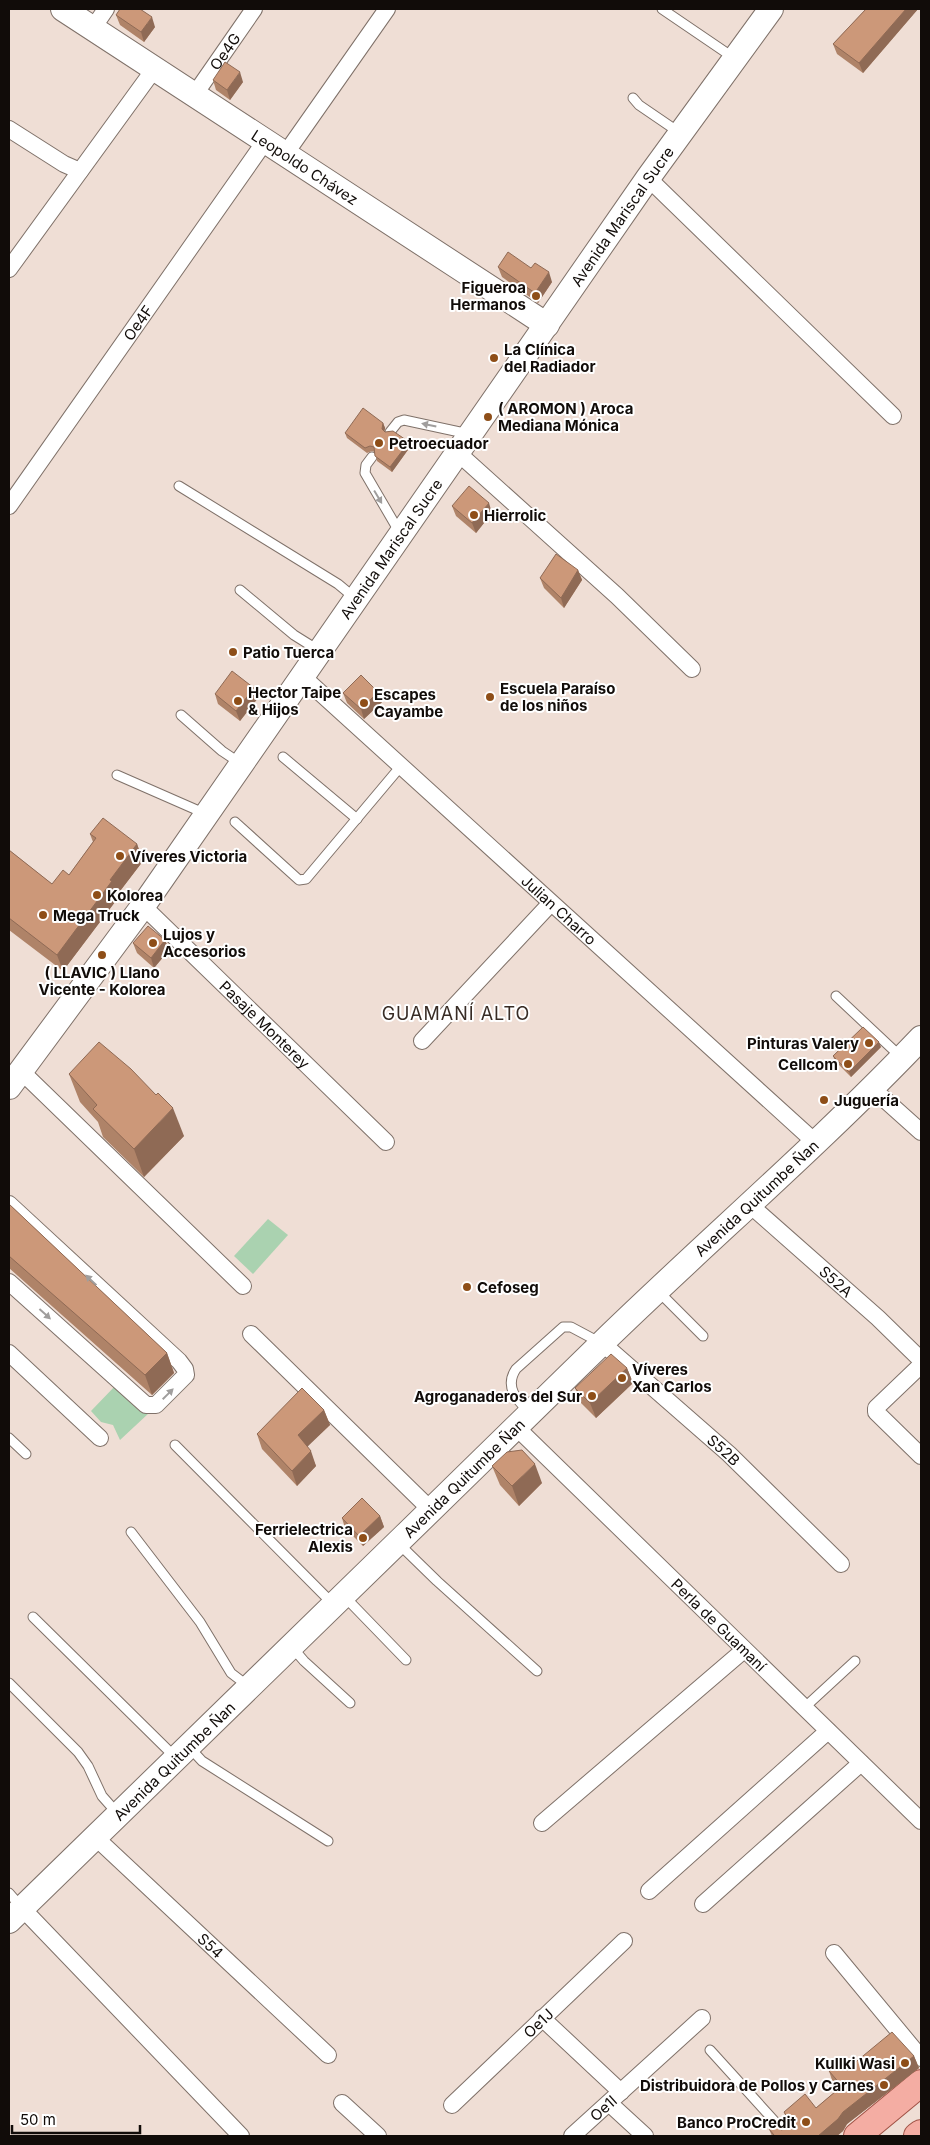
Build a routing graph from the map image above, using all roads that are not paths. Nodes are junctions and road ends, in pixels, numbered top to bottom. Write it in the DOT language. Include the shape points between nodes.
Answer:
graph roads {
  1 [pos="64,9"];
  2 [pos="254,9"];
  3 [pos="387,9"];
  4 [pos="662,9"];
  5 [pos="771,9"];
  6 [pos="99,18"];
  7 [pos="735,58"];
  8 [pos="155,68"];
  9 [pos="195,94"];
  10 [pos="633,98"];
  11 [pos="9,129"];
  12 [pos="680,134"];
  13 [pos="266,140"];
  14 [pos="286,153"];
  15 [pos="80,171"];
  16 [pos="648,178"];
  17 [pos="10,265"];
  18 [pos="547,325"];
  19 [pos="893,416"];
  20 [pos="390,432"];
  21 [pos="472,434"];
  22 [pos="458,454"];
  23 [pos="372,457"];
  24 [pos="178,486"];
  25 [pos="9,506"];
  26 [pos="401,536"];
  27 [pos="240,590"];
  28 [pos="356,599"];
  29 [pos="320,652"];
  30 [pos="692,669"];
  31 [pos="303,677"];
  32 [pos="181,715"];
  33 [pos="283,757"];
  34 [pos="242,765"];
  35 [pos="401,766"];
  36 [pos="117,775"];
  37 [pos="206,814"];
  38 [pos="357,819"];
  39 [pos="235,822"];
  40 [pos="551,903"];
  41 [pos="143,906"];
  42 [pos="836,996"];
  43 [pos="921,1038"];
  44 [pos="422,1042"];
  45 [pos="902,1058"];
  46 [pos="15,1079"];
  47 [pos="873,1089"];
  48 [pos="921,1132"];
  49 [pos="386,1142"];
  50 [pos="816,1143"];
  51 [pos="9,1204"];
  52 [pos="750,1205"];
  53 [pos="9,1282"];
  54 [pos="243,1286"];
  55 [pos="657,1290"];
  56 [pos="251,1334"];
  57 [pos="704,1336"];
  58 [pos="602,1343"];
  59 [pos="9,1354"];
  60 [pos="921,1360"];
  61 [pos="921,1365"];
  62 [pos="524,1421"];
  63 [pos="9,1438"];
  64 [pos="100,1438"];
  65 [pos="174,1445"];
  66 [pos="26,1454"];
  67 [pos="921,1456"];
  68 [pos="430,1509"];
  69 [pos="131,1532"];
  70 [pos="396,1542"];
  71 [pos="841,1564"];
  72 [pos="338,1599"];
  73 [pos="33,1617"];
  74 [pos="290,1645"];
  75 [pos="744,1650"];
  76 [pos="406,1660"];
  77 [pos="854,1661"];
  78 [pos="537,1672"];
  79 [pos="9,1683"];
  80 [pos="248,1686"];
  81 [pos="350,1703"];
  82 [pos="804,1708"];
  83 [pos="828,1731"];
  84 [pos="181,1751"];
  85 [pos="861,1763"];
  86 [pos="117,1813"];
  87 [pos="921,1822"];
  88 [pos="542,1823"];
  89 [pos="94,1836"];
  90 [pos="328,1841"];
  91 [pos="649,1891"];
  92 [pos="703,1904"];
  93 [pos="12,1911"];
  94 [pos="624,1941"];
  95 [pos="834,1953"];
  96 [pos="542,2018"];
  97 [pos="702,2018"];
  98 [pos="710,2050"];
  99 [pos="328,2055"];
  100 [pos="921,2058"];
  101 [pos="921,2083"];
  102 [pos="615,2097"];
  103 [pos="342,2103"];
  104 [pos="452,2105"];
  105 [pos="241,2136"];
  106 [pos="378,2136"];
  107 [pos="572,2136"];
  108 [pos="644,2136"];
  109 [pos="788,2136"];
  110 [pos="856,2136"];
  1 -- 6 [label="street, Leopoldo Chávez"];
  2 -- 9 [label="street, Oe4G"];
  3 -- 14 [label="street"];
  4 -- 7 [label="lane"];
  5 -- 7 [label="street, Avenida Mariscal Sucre"];
  6 -- 8 [label="street, Leopoldo Chávez"];
  7 -- 12 [label="street, Avenida Mariscal Sucre"];
  8 -- 9 [label="street, Leopoldo Chávez"];
  8 -- 15 [label="street"];
  9 -- 13 [label="street, Leopoldo Chávez"];
  10 -- 12 [label="lane"];
  11 -- 15 [label="street"];
  12 -- 16 [label="street, Avenida Mariscal Sucre"];
  13 -- 14 [label="street, Leopoldo Chávez"];
  13 -- 25 [label="street, Oe4F"];
  14 -- 18 [label="street, Leopoldo Chávez"];
  15 -- 17 [label="street"];
  16 -- 18 [label="street, Avenida Mariscal Sucre"];
  16 -- 19 [label="street"];
  18 -- 21 [label="street, Avenida Mariscal Sucre"];
  21 -- 20 [label="lane, one-way" via="404,420"];
  21 -- 22 [label="street, Avenida Mariscal Sucre"];
  22 -- 26 [label="street, Avenida Mariscal Sucre"];
  22 -- 30 [label="street" via="617,596"];
  23 -- 26 [label="lane, one-way" via="366,465 367,478"];
  24 -- 28 [label="lane" via="338,584"];
  26 -- 28 [label="street, Avenida Mariscal Sucre"];
  27 -- 29 [label="lane"];
  28 -- 29 [label="street, Avenida Mariscal Sucre"];
  29 -- 31 [label="street, Avenida Mariscal Sucre"];
  31 -- 34 [label="street, Avenida Mariscal Sucre"];
  31 -- 35 [label="street, Julian Charro"];
  32 -- 34 [label="lane" via="222,752"];
  33 -- 38 [label="lane"];
  34 -- 37 [label="street, Avenida Mariscal Sucre"];
  35 -- 38 [label="lane"];
  35 -- 40 [label="street, Julian Charro"];
  36 -- 37 [label="lane"];
  37 -- 41 [label="street, Avenida Mariscal Sucre"];
  38 -- 39 [label="lane" via="306,879 299,880"];
  40 -- 44 [label="street"];
  40 -- 50 [label="street, Julian Charro"];
  41 -- 46 [label="street, Avenida Mariscal Sucre"];
  41 -- 49 [label="street, Pasaje Monterey"];
  42 -- 45 [label="lane"];
  43 -- 45 [label="street, Avenida Quitumbe Ñan"];
  45 -- 47 [label="street, Avenida Quitumbe Ñan"];
  46 -- 54 [label="street"];
  47 -- 48 [label="street"];
  47 -- 50 [label="street, Avenida Quitumbe Ñan"];
  50 -- 52 [label="street, Avenida Quitumbe Ñan"];
  53 -- 51 [label="street, one-way" via="146,1405 156,1405 186,1375 179,1361"];
  52 -- 55 [label="street, Avenida Quitumbe Ñan"];
  52 -- 60 [label="street, S52A"];
  55 -- 57 [label="lane"];
  55 -- 58 [label="street, Avenida Quitumbe Ñan"];
  56 -- 68 [label="street"];
  58 -- 62 [label="street, Avenida Quitumbe Ñan"];
  58 -- 62 [label="lane" via="571,1326 563,1327 516,1369 511,1376 510,1388"];
  58 -- 71 [label="street, S52B" via="729,1454"];
  59 -- 64 [label="street"];
  61 -- 67 [label="street" via="876,1408 876,1412"];
  62 -- 68 [label="street, Avenida Quitumbe Ñan"];
  62 -- 75 [label="street, Perla de Guamaní"];
  63 -- 66 [label="lane"];
  65 -- 72 [label="lane"];
  68 -- 70 [label="street, Avenida Quitumbe Ñan"];
  69 -- 80 [label="lane" via="200,1622 231,1673"];
  70 -- 72 [label="street, Avenida Quitumbe Ñan"];
  70 -- 78 [label="lane"];
  72 -- 74 [label="street, Avenida Quitumbe Ñan"];
  72 -- 76 [label="lane"];
  73 -- 84 [label="lane"];
  74 -- 80 [label="street, Avenida Quitumbe Ñan"];
  74 -- 81 [label="lane"];
  75 -- 82 [label="street, Perla de Guamaní"];
  75 -- 88 [label="street"];
  77 -- 82 [label="lane"];
  79 -- 86 [label="lane" via="78,1752 102,1796"];
  80 -- 84 [label="street, Avenida Quitumbe Ñan"];
  82 -- 83 [label="street, Perla de Guamaní"];
  83 -- 85 [label="street, Perla de Guamaní"];
  83 -- 91 [label="street"];
  84 -- 86 [label="street, Avenida Quitumbe Ñan"];
  84 -- 90 [label="lane"];
  85 -- 87 [label="street, Perla de Guamaní"];
  85 -- 92 [label="street"];
  86 -- 89 [label="street, Avenida Quitumbe Ñan"];
  89 -- 93 [label="street, Avenida Quitumbe Ñan"];
  89 -- 99 [label="street, S54"];
  93 -- 105 [label="street"];
  94 -- 96 [label="street, Oe1J"];
  95 -- 100 [label="street"];
  96 -- 102 [label="street"];
  96 -- 104 [label="street, Oe1J"];
  97 -- 102 [label="street, Oe1I"];
  98 -- 109 [label="lane"];
  101 -- 110 [label="main road"];
  102 -- 107 [label="street, Oe1I"];
  102 -- 108 [label="street"];
  103 -- 106 [label="street"];
}
